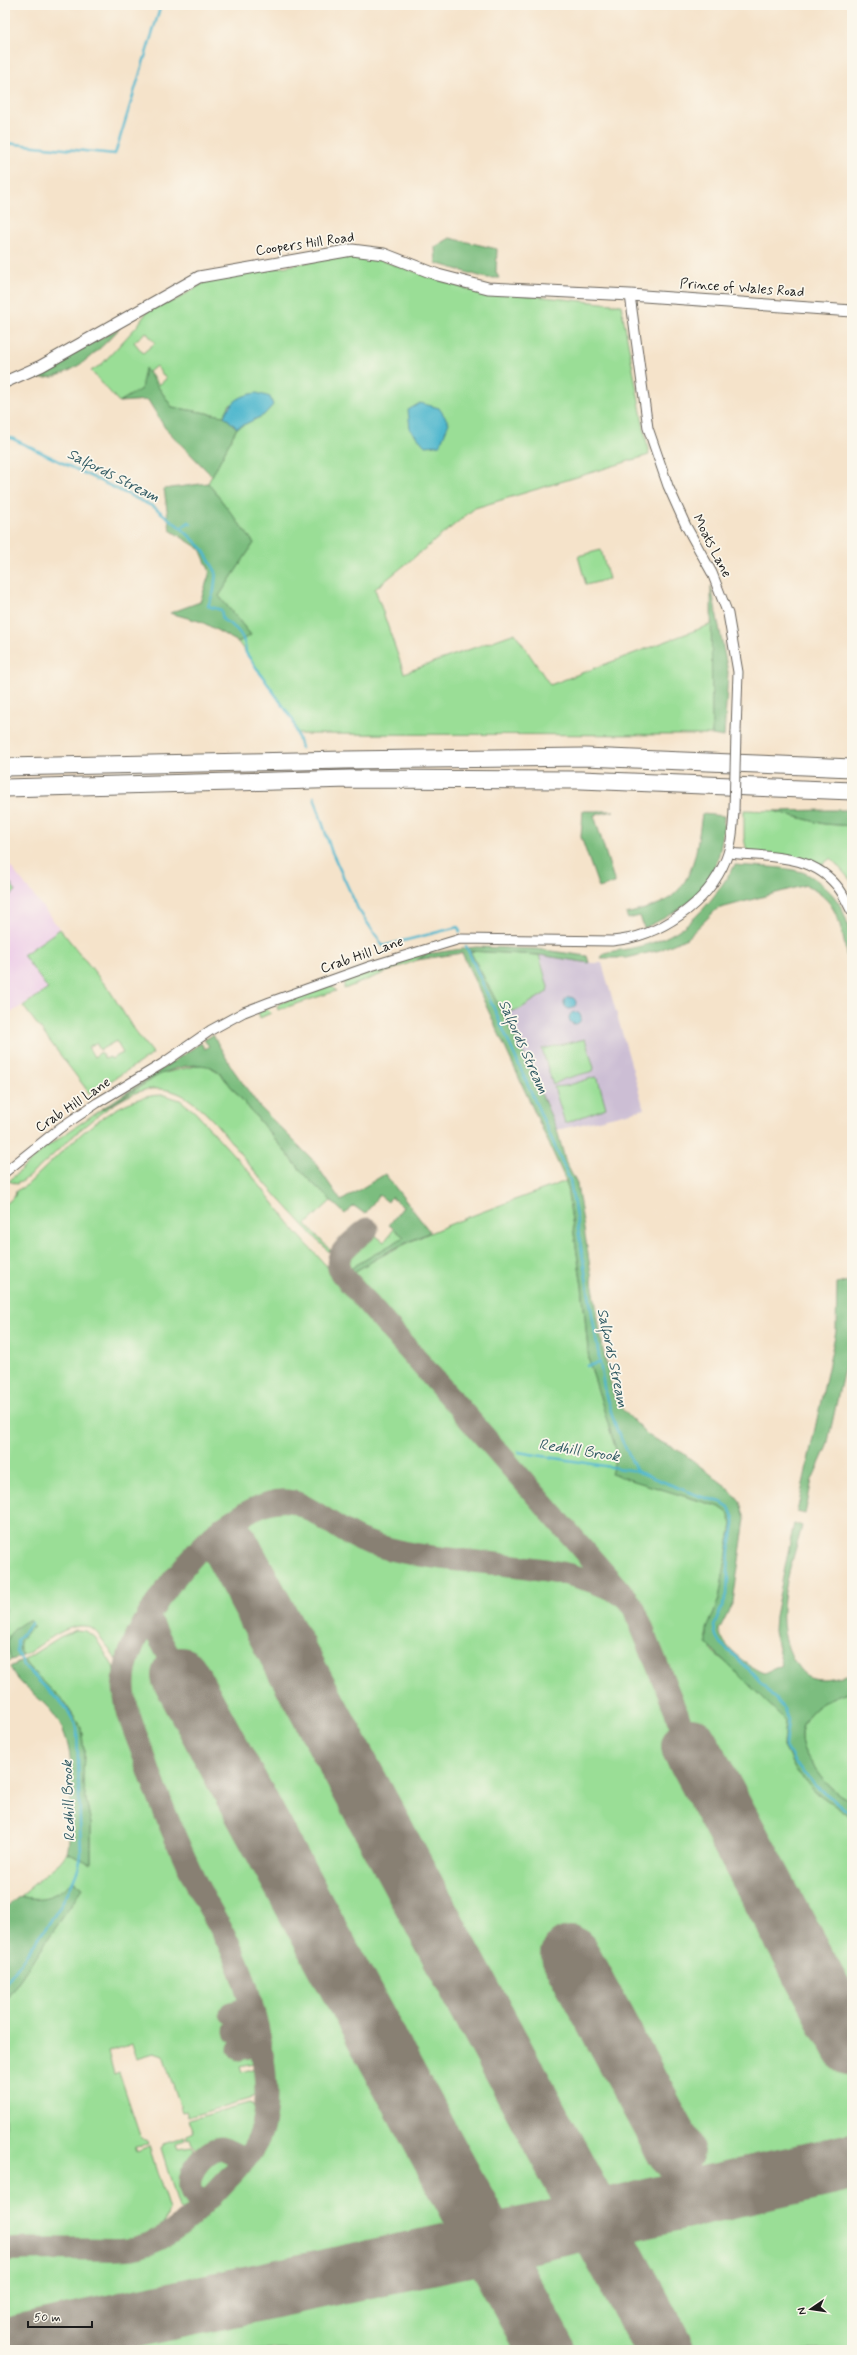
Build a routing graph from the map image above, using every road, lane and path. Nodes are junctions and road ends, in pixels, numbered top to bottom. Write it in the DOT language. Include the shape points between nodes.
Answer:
graph roads {
  1 [pos="630,295"];
  2 [pos="852,311"];
  3 [pos="5,382"];
  4 [pos="5,767"];
  5 [pos="852,768"];
  6 [pos="5,788"];
  7 [pos="852,791"];
  8 [pos="731,838"];
  9 [pos="728,853"];
  10 [pos="851,907"];
  11 [pos="5,1172"];
  1 -- 2 [label="street, Prince of Wales Road"];
  1 -- 3 [label="street, Coopers Hill Road" via="488,288 438,275 384,254 352,250 198,277 41,366"];
  1 -- 8 [label="street, Moats Lane, bridge" via="648,428 668,486 712,573 728,614 738,672"];
  4 -- 5 [label="highway" via="585,758"];
  6 -- 7 [label="highway" via="366,780 581,780"];
  8 -- 9 [label="street, Crab Hill Lane"];
  9 -- 10 [label="street" via="775,856 806,864 831,880"];
  9 -- 11 [label="street, Crab Hill Lane" via="717,877 697,900 668,923 646,934 612,941 560,942 468,938 455,940 371,966 244,1012 211,1030 60,1128"];
}
